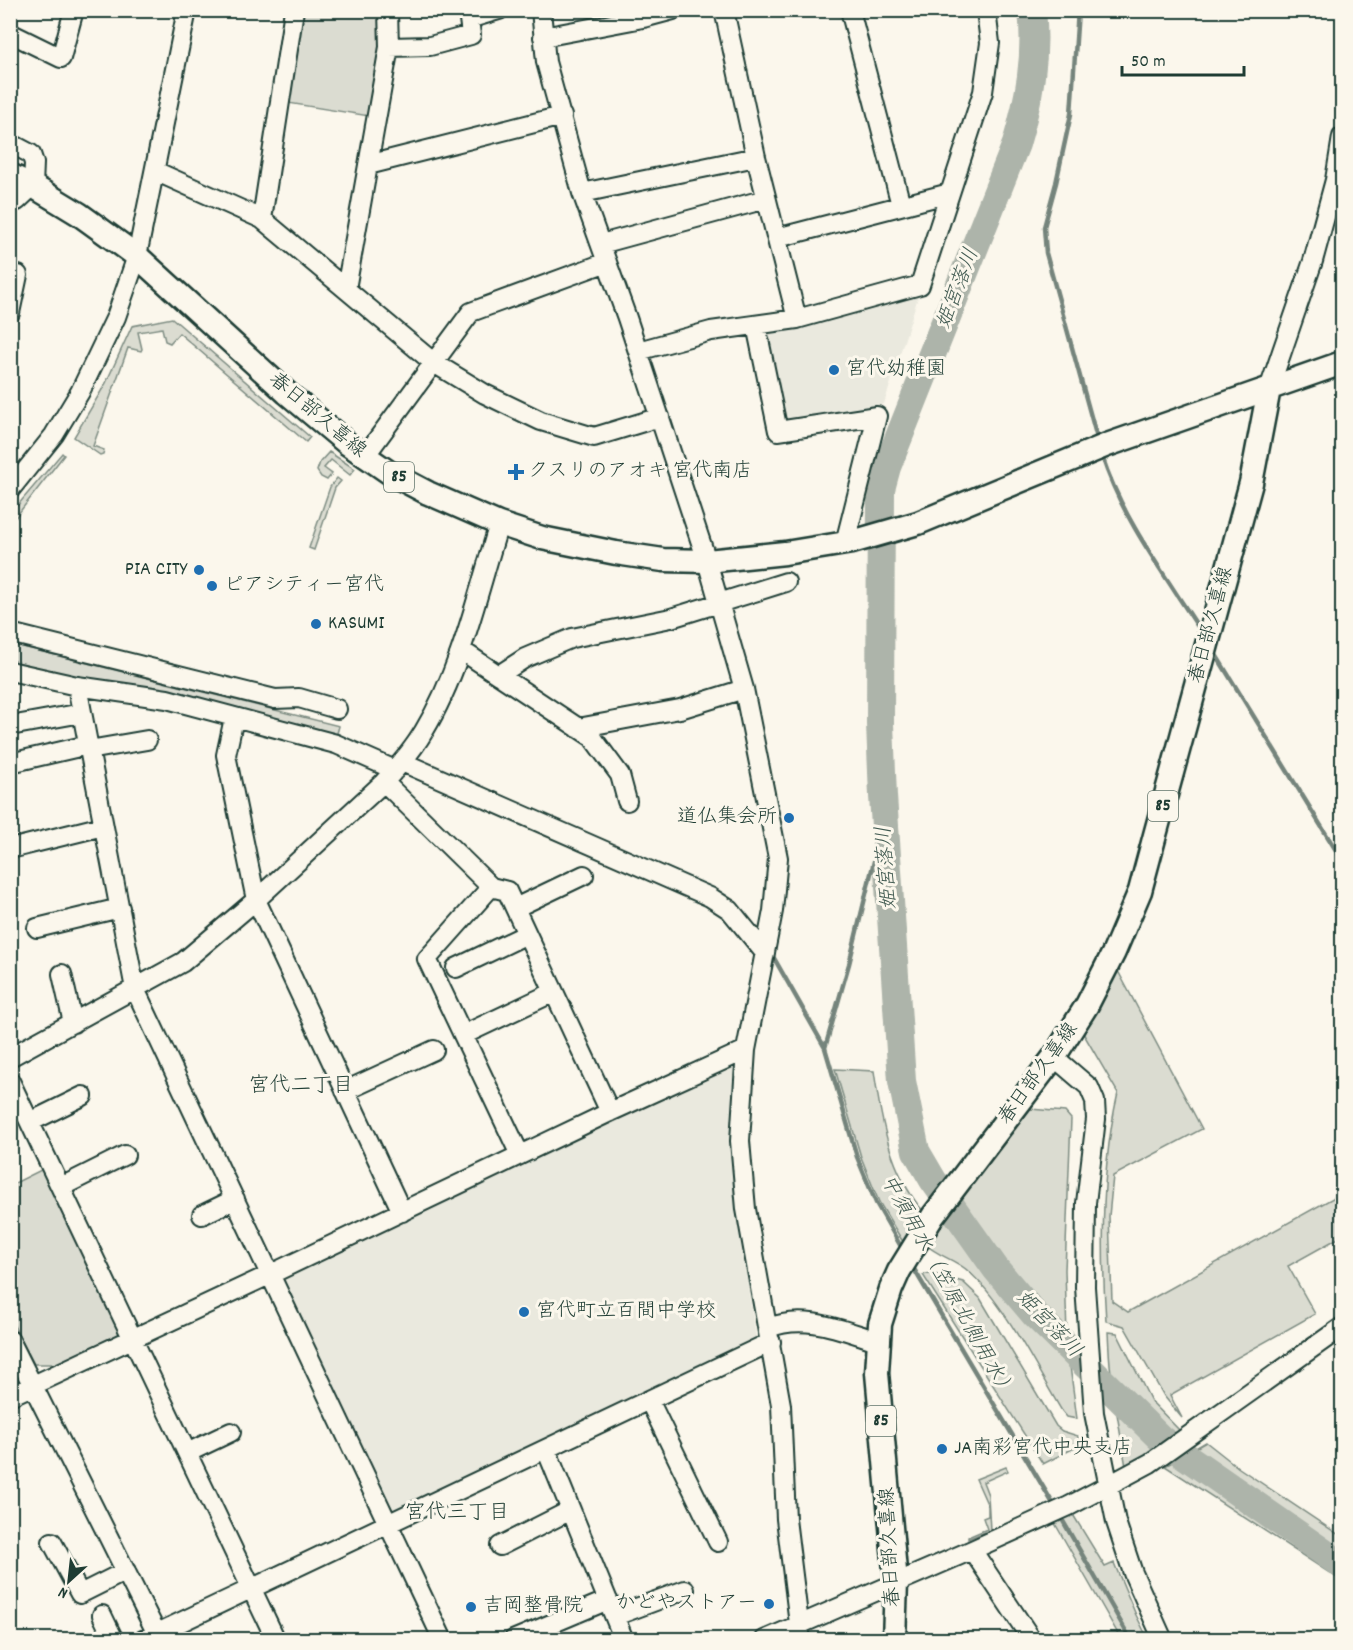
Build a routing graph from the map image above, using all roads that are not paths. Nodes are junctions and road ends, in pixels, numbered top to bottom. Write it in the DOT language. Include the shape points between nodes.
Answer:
graph roads {
  1 [pos="74,10"];
  2 [pos="187,10"];
  3 [pos="294,10"];
  4 [pos="388,10"];
  5 [pos="541,10"];
  6 [pos="673,10"];
  7 [pos="724,10"];
  8 [pos="850,10"];
  9 [pos="986,10"];
  10 [pos="497,11"];
  11 [pos="10,33"];
  12 [pos="543,37"];
  13 [pos="389,46"];
  14 [pos="562,116"];
  15 [pos="1342,137"];
  16 [pos="10,143"];
  17 [pos="756,157"];
  18 [pos="368,165"];
  19 [pos="155,171"];
  20 [pos="10,175"];
  21 [pos="33,186"];
  22 [pos="582,193"];
  23 [pos="950,193"];
  24 [pos="766,199"];
  25 [pos="10,202"];
  26 [pos="901,205"];
  27 [pos="262,219"];
  28 [pos="777,238"];
  29 [pos="601,244"];
  30 [pos="138,256"];
  31 [pos="607,262"];
  32 [pos="10,274"];
  33 [pos="346,289"];
  34 [pos="10,313"];
  35 [pos="797,319"];
  36 [pos="756,325"];
  37 [pos="638,351"];
  38 [pos="434,363"];
  39 [pos="1342,363"];
  40 [pos="1269,390"];
  41 [pos="660,417"];
  42 [pos="365,456"];
  43 [pos="10,490"];
  44 [pos="499,524"];
  45 [pos="849,542"];
  46 [pos="707,561"];
  47 [pos="786,582"];
  48 [pos="720,603"];
  49 [pos="10,633"];
  50 [pos="461,650"];
  51 [pos="10,671"];
  52 [pos="499,675"];
  53 [pos="77,686"];
  54 [pos="744,689"];
  55 [pos="337,708"];
  56 [pos="82,713"];
  57 [pos="234,718"];
  58 [pos="10,726"];
  59 [pos="578,728"];
  60 [pos="147,740"];
  61 [pos="88,747"];
  62 [pos="10,763"];
  63 [pos="394,771"];
  64 [pos="627,801"];
  65 [pos="103,826"];
  66 [pos="10,849"];
  67 [pos="584,875"];
  68 [pos="491,887"];
  69 [pos="256,900"];
  70 [pos="120,908"];
  71 [pos="515,908"];
  72 [pos="37,928"];
  73 [pos="527,934"];
  74 [pos="765,953"];
  75 [pos="456,968"];
  76 [pos="62,974"];
  77 [pos="135,989"];
  78 [pos="554,992"];
  79 [pos="73,1023"];
  80 [pos="463,1035"];
  81 [pos="434,1050"];
  82 [pos="746,1050"];
  83 [pos="10,1057"];
  84 [pos="1054,1057"];
  85 [pos="10,1081"];
  86 [pos="345,1091"];
  87 [pos="82,1096"];
  88 [pos="610,1112"];
  89 [pos="30,1122"];
  90 [pos="125,1155"];
  91 [pos="520,1155"];
  92 [pos="60,1186"];
  93 [pos="235,1199"];
  94 [pos="402,1212"];
  95 [pos="202,1215"];
  96 [pos="271,1274"];
  97 [pos="1342,1327"];
  98 [pos="770,1334"];
  99 [pos="133,1339"];
  100 [pos="10,1340"];
  101 [pos="878,1341"];
  102 [pos="34,1384"];
  103 [pos="10,1396"];
  104 [pos="649,1400"];
  105 [pos="231,1432"];
  106 [pos="546,1449"];
  107 [pos="187,1453"];
  108 [pos="1109,1485"];
  109 [pos="571,1510"];
  110 [pos="389,1523"];
  111 [pos="52,1542"];
  112 [pos="718,1542"];
  113 [pos="500,1546"];
  114 [pos="972,1550"];
  115 [pos="126,1571"];
  116 [pos="896,1582"];
  117 [pos="251,1588"];
  118 [pos="685,1590"];
  119 [pos="612,1608"];
  120 [pos="102,1615"];
  121 [pos="799,1632"];
  122 [pos="153,1637"];
  123 [pos="114,1640"];
  124 [pos="276,1640"];
  125 [pos="443,1640"];
  126 [pos="513,1640"];
  127 [pos="624,1640"];
  128 [pos="764,1640"];
  129 [pos="894,1640"];
  130 [pos="1032,1640"];
  131 [pos="1162,1640"];
  1 -- 11 [label="street" via="61,58"];
  2 -- 19 [label="street"];
  3 -- 27 [label="street"];
  4 -- 13 [label="street"];
  5 -- 12 [label="street"];
  6 -- 12 [label="street"];
  7 -- 17 [label="street"];
  8 -- 26 [label="street"];
  9 -- 23 [label="street" via="990,43 983,92"];
  10 -- 13 [label="street" via="469,19 471,36 430,46"];
  12 -- 14 [label="street"];
  13 -- 18 [label="street"];
  14 -- 18 [label="street"];
  14 -- 22 [label="street"];
  15 -- 40 [label="street" via="1313,261"];
  16 -- 21 [label="street" via="31,154"];
  17 -- 22 [label="street"];
  17 -- 24 [label="street"];
  18 -- 33 [label="street"];
  19 -- 27 [label="street"];
  19 -- 30 [label="street"];
  20 -- 21 [label="main road, 春日部久喜線 / 85"];
  21 -- 25 [label="street" via="17,201"];
  21 -- 30 [label="main road, 春日部久喜線 / 85"];
  22 -- 29 [label="street"];
  23 -- 26 [label="street"];
  23 -- 35 [label="street" via="920,285"];
  24 -- 28 [label="street"];
  24 -- 29 [label="street"];
  26 -- 28 [label="street"];
  27 -- 33 [label="street"];
  28 -- 35 [label="street"];
  29 -- 31 [label="street"];
  30 -- 42 [label="main road, 春日部久喜線 / 85" via="287,393"];
  30 -- 43 [label="street" via="116,317 80,392 54,435"];
  31 -- 37 [label="street"];
  31 -- 38 [label="street" via="471,312"];
  32 -- 34 [label="street" via="18,275"];
  33 -- 38 [label="street"];
  35 -- 36 [label="street"];
  36 -- 37 [label="street" via="711,331"];
  36 -- 45 [label="street" via="778,431 877,416"];
  37 -- 41 [label="street"];
  38 -- 41 [label="street" via="541,421 594,438"];
  38 -- 42 [label="street"];
  39 -- 40 [label="main road"];
  40 -- 45 [label="main road, 85" via="1107,445 918,523"];
  40 -- 84 [label="main road, 春日部久喜線 / 85" via="1251,483 1140,891 1104,973"];
  41 -- 46 [label="street"];
  42 -- 44 [label="main road, 春日部久喜線 / 85" via="428,493"];
  44 -- 46 [label="main road, 春日部久喜線 / 85" via="616,553"];
  44 -- 50 [label="street"];
  45 -- 46 [label="main road, 春日部久喜線 / 85"];
  46 -- 48 [label="street"];
  47 -- 48 [label="street"];
  48 -- 52 [label="street" via="671,618 572,638 525,658"];
  48 -- 54 [label="street"];
  49 -- 55 [label="street" via="275,699 299,698"];
  50 -- 52 [label="street"];
  50 -- 63 [label="street" via="424,733"];
  51 -- 53 [label="street"];
  52 -- 59 [label="street"];
  53 -- 56 [label="street"];
  53 -- 57 [label="street" via="167,699"];
  54 -- 59 [label="street" via="680,709"];
  54 -- 74 [label="street" via="778,858"];
  56 -- 58 [label="street"];
  56 -- 61 [label="street"];
  57 -- 63 [label="street" via="336,744"];
  57 -- 69 [label="street" via="226,755"];
  59 -- 64 [label="street" via="592,737 620,776"];
  60 -- 61 [label="street"];
  61 -- 62 [label="street"];
  61 -- 65 [label="street"];
  63 -- 68 [label="street"];
  63 -- 69 [label="street"];
  63 -- 74 [label="street" via="710,897 730,910"];
  65 -- 66 [label="street"];
  65 -- 70 [label="street"];
  67 -- 71 [label="street"];
  68 -- 71 [label="street" via="507,891"];
  68 -- 80 [label="street" via="427,959"];
  69 -- 77 [label="street" via="183,962"];
  69 -- 86 [label="street"];
  70 -- 72 [label="street"];
  70 -- 77 [label="street"];
  71 -- 73 [label="street"];
  73 -- 75 [label="street"];
  73 -- 78 [label="street"];
  74 -- 82 [label="street"];
  76 -- 79 [label="street"];
  77 -- 79 [label="street"];
  77 -- 93 [label="street"];
  78 -- 80 [label="street"];
  78 -- 88 [label="street"];
  79 -- 83 [label="street"];
  80 -- 91 [label="street"];
  81 -- 86 [label="street"];
  82 -- 88 [label="street"];
  82 -- 98 [label="street" via="740,1141 746,1209"];
  84 -- 101 [label="main road, 春日部久喜線 / 85" via="933,1216 899,1271 880,1323"];
  84 -- 108 [label="street" via="1089,1087 1095,1101 1086,1203 1085,1287 1094,1413"];
  85 -- 89 [label="street"];
  86 -- 94 [label="street"];
  87 -- 89 [label="street"];
  88 -- 91 [label="street"];
  89 -- 92 [label="street"];
  90 -- 92 [label="street"];
  91 -- 94 [label="street"];
  92 -- 99 [label="street"];
  93 -- 95 [label="street"];
  93 -- 96 [label="street"];
  94 -- 96 [label="street"];
  96 -- 99 [label="street"];
  96 -- 110 [label="street"];
  97 -- 108 [label="street" via="1150,1463"];
  98 -- 101 [label="street" via="783,1322 811,1321"];
  98 -- 104 [label="street"];
  98 -- 121 [label="street" via="781,1405 786,1519"];
  99 -- 102 [label="street"];
  99 -- 107 [label="street"];
  100 -- 102 [label="street"];
  101 -- 116 [label="main road, 春日部久喜線 / 85" via="877,1373"];
  102 -- 103 [label="street"];
  102 -- 115 [label="street"];
  104 -- 106 [label="street"];
  104 -- 112 [label="street"];
  105 -- 107 [label="street"];
  106 -- 109 [label="street"];
  106 -- 110 [label="street"];
  107 -- 117 [label="street"];
  108 -- 114 [label="street"];
  108 -- 131 [label="street" via="1133,1573"];
  109 -- 113 [label="street"];
  109 -- 119 [label="street"];
  110 -- 117 [label="street"];
  110 -- 125 [label="street"];
  111 -- 115 [label="street" via="80,1594"];
  114 -- 116 [label="street"];
  114 -- 130 [label="street"];
  115 -- 122 [label="street"];
  116 -- 121 [label="street"];
  116 -- 129 [label="main road, 春日部久喜線 / 85"];
  117 -- 122 [label="street"];
  117 -- 124 [label="street"];
  118 -- 119 [label="street"];
  119 -- 126 [label="street"];
  119 -- 127 [label="street"];
  120 -- 123 [label="street"];
  121 -- 128 [label="street"];
}
